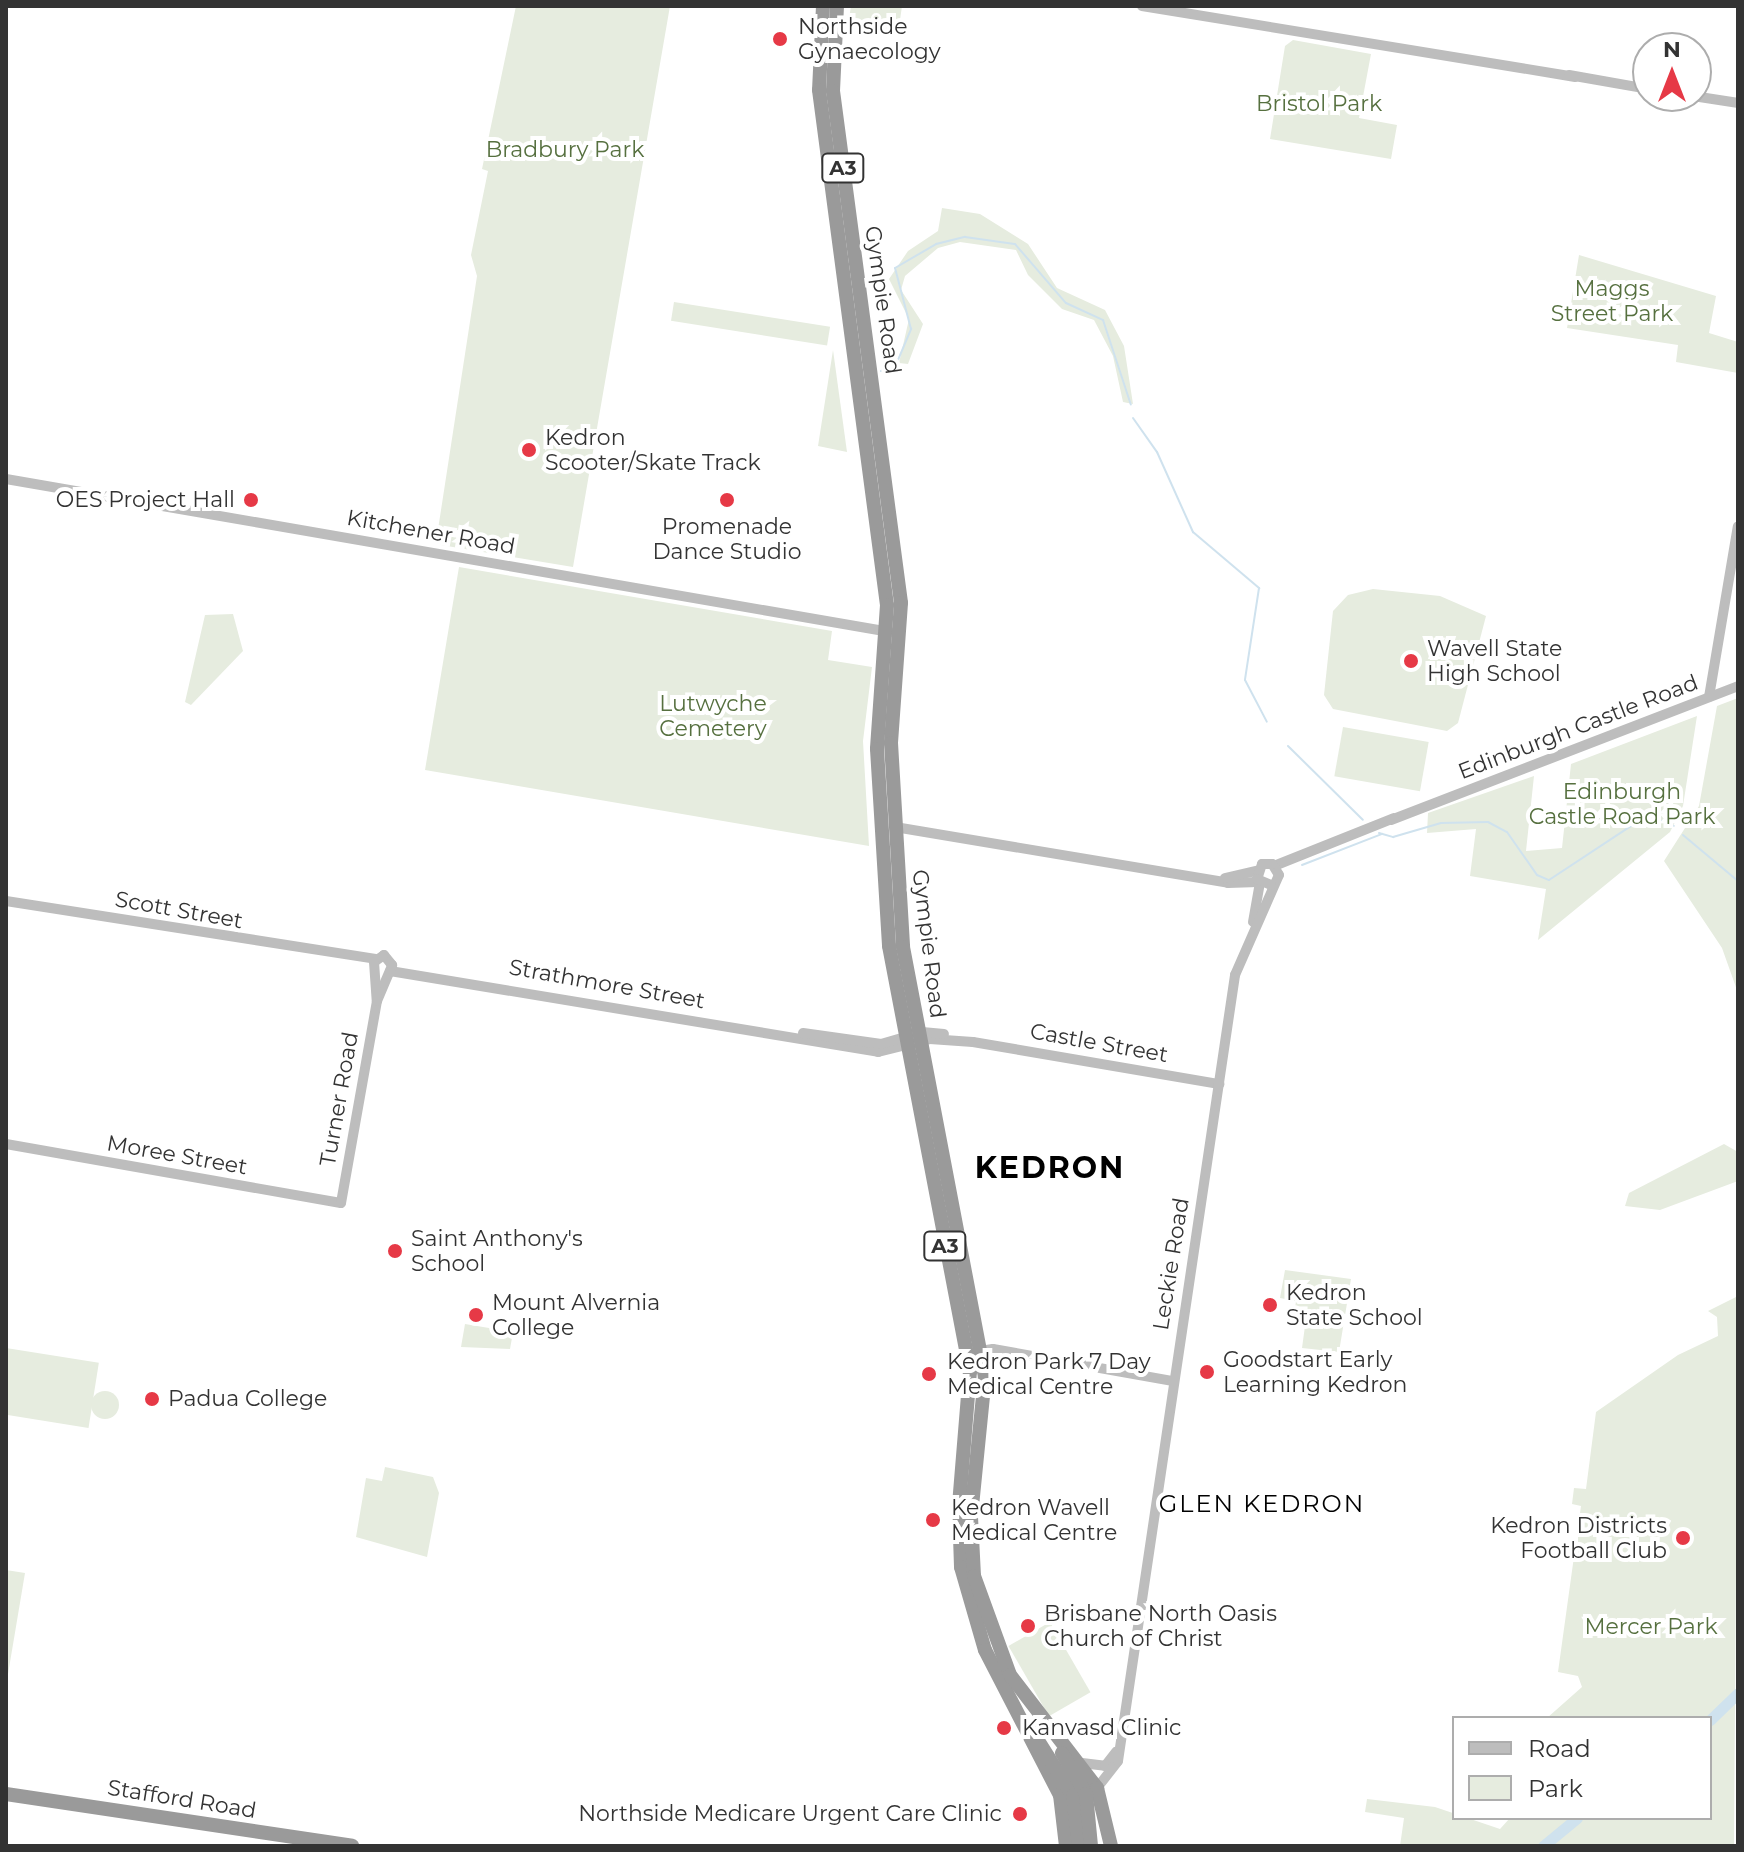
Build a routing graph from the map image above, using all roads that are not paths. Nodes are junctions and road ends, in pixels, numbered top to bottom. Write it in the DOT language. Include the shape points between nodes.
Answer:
graph roads {
  1 [pos="823,6"];
  2 [pos="837,6"];
  3 [pos="1142,6"];
  4 [pos="1632,86"];
  5 [pos="1712,99"];
  6 [pos="1738,103"];
  7 [pos="867,347"];
  8 [pos="855,362"];
  9 [pos="6,479"];
  10 [pos="1738,526"];
  11 [pos="894,637"];
  12 [pos="1738,686"];
  13 [pos="1709,697"];
  14 [pos="895,827"];
  15 [pos="1276,868"];
  16 [pos="1261,880"];
  17 [pos="6,901"];
  18 [pos="382,967"];
  19 [pos="913,1040"];
  20 [pos="1219,1084"];
  21 [pos="6,1144"];
  22 [pos="341,1203"];
  23 [pos="975,1352"];
  24 [pos="1173,1381"];
  25 [pos="1012,1702"];
  26 [pos="1059,1742"];
  27 [pos="1117,1751"];
  28 [pos="1082,1763"];
  29 [pos="1097,1788"];
  30 [pos="6,1794"];
  31 [pos="352,1846"];
  32 [pos="1066,1846"];
  33 [pos="1079,1846"];
  34 [pos="1091,1846"];
  35 [pos="1111,1846"];
  1 -- 8 [label="highway, Gympie Road / A3" via="819,90"];
  2 -- 7 [label="highway, Gympie Road / A3" via="833,91"];
  3 -- 4 [label="street"];
  5 -- 6 [label="street"];
  7 -- 8 [label="highway" via="862,361"];
  7 -- 11 [label="highway, Gympie Road / A3"];
  8 -- 11 [label="highway, Gympie Road / A3"];
  9 -- 11 [label="street, Kitchener Road" via="848,624"];
  10 -- 13 [label="street"];
  11 -- 14 [label="highway, Gympie Road / A3"];
  11 -- 19 [label="highway, Gympie Road / A3" via="878,780 889,946"];
  12 -- 13 [label="street, Edinburgh Castle Road"];
  13 -- 15 [label="street, Edinburgh Castle Road"];
  14 -- 16 [label="street" via="1215,878"];
  14 -- 19 [label="highway, Gympie Road / A3"];
  15 -- 16 [label="street, Leckie Road"];
  15 -- 16 [label="street, Edinburgh Castle Road" via="1265,863"];
  16 -- 20 [label="street, Leckie Road" via="1237,968"];
  17 -- 18 [label="street, Scott Street"];
  18 -- 19 [label="street, Strathmore Street" via="789,1035 881,1044"];
  18 -- 22 [label="street, Turner Road"];
  19 -- 20 [label="street, Castle Street" via="973,1042"];
  19 -- 23 [label="highway, Gympie Road / A3"];
  20 -- 24 [label="street, Leckie Road"];
  21 -- 22 [label="street, Moree Street"];
  23 -- 24 [label="street"];
  23 -- 25 [label="highway, Gympie Road / A3" via="959,1506 961,1567 980,1639"];
  23 -- 26 [label="highway, Gympie Road / A3" via="985,1417 971,1517 976,1588 1005,1666"];
  24 -- 27 [label="street, Leckie Road"];
  25 -- 32 [label="highway, Gympie Road / A3" via="1062,1801"];
  25 -- 33 [label="highway" via="1073,1796"];
  26 -- 28 [label="highway, Gympie Road / A3"];
  26 -- 34 [label="highway" via="1086,1794"];
  27 -- 28 [label="street" via="1105,1766"];
  27 -- 29 [label="street, Leckie Road" via="1116,1766"];
  28 -- 29 [label="highway, Gympie Road / A3"];
  29 -- 35 [label="highway, Gympie Road / A3"];
  30 -- 31 [label="highway, Stafford Road"];
}
